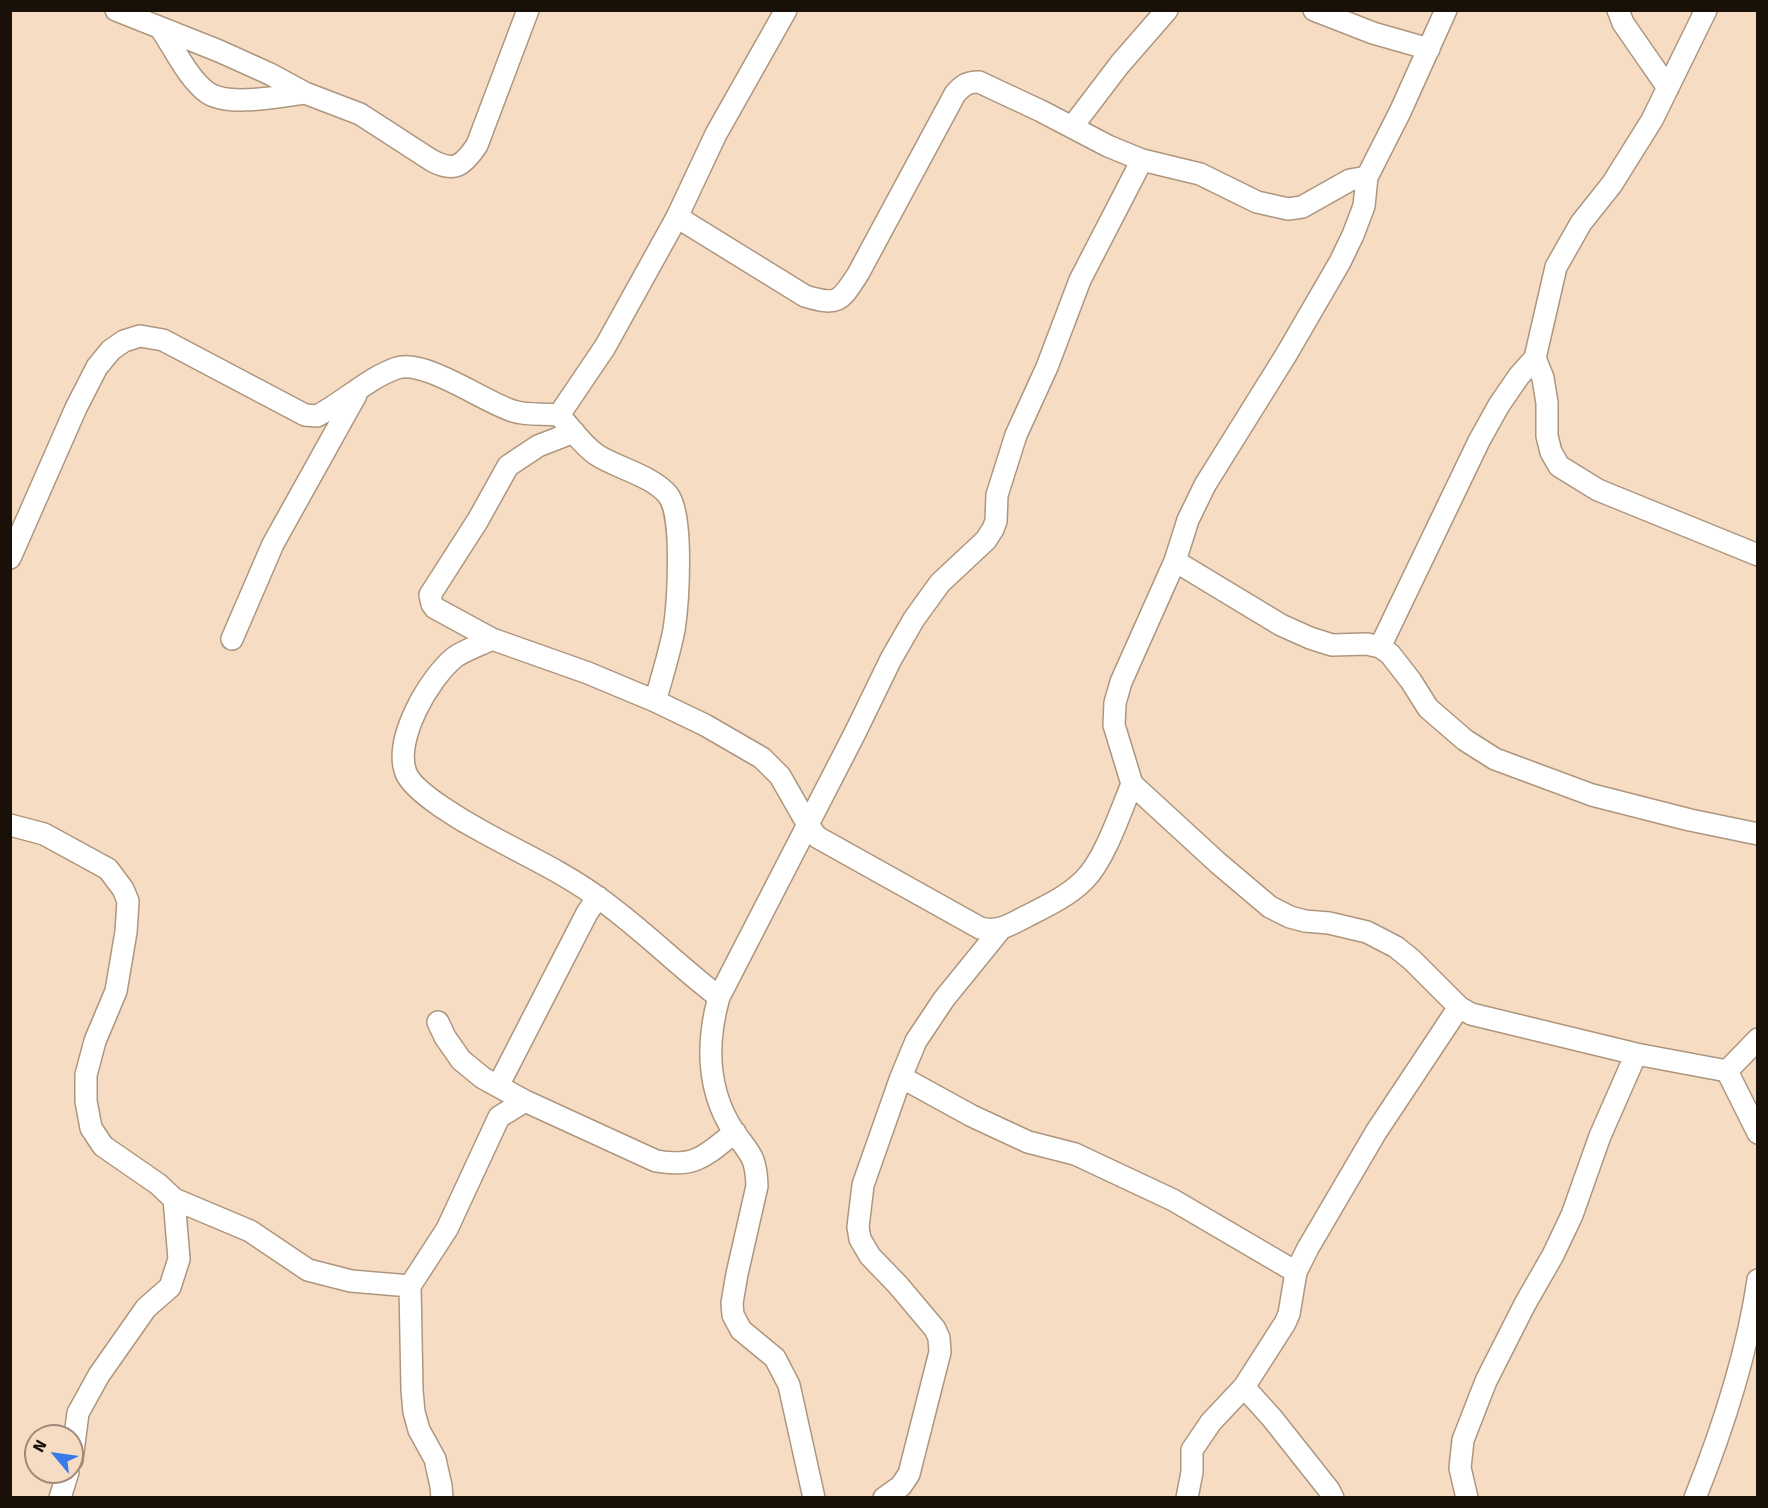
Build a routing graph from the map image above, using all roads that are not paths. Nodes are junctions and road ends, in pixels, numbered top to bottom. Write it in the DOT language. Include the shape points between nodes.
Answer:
graph roads {
  1 [pos="116,10"];
  2 [pos="528,10"];
  3 [pos="786,10"];
  4 [pos="1167,10"];
  5 [pos="1314,10"];
  6 [pos="1446,10"];
  7 [pos="1618,10"];
  8 [pos="1706,10"];
  9 [pos="161,29"];
  10 [pos="1429,50"];
  11 [pos="1668,88"];
  12 [pos="305,93"];
  13 [pos="1072,127"];
  14 [pos="1142,160"];
  15 [pos="1367,177"];
  16 [pos="676,217"];
  17 [pos="1535,358"];
  18 [pos="359,390"];
  19 [pos="559,415"];
  20 [pos="574,432"];
  21 [pos="1758,555"];
  22 [pos="10,558"];
  23 [pos="1175,561"];
  24 [pos="232,639"];
  25 [pos="492,639"];
  26 [pos="1380,647"];
  27 [pos="655,701"];
  28 [pos="1132,784"];
  29 [pos="10,825"];
  30 [pos="808,825"];
  31 [pos="1758,834"];
  32 [pos="598,897"];
  33 [pos="1000,930"];
  34 [pos="719,997"];
  35 [pos="1459,1007"];
  36 [pos="438,1022"];
  37 [pos="1758,1039"];
  38 [pos="1636,1053"];
  39 [pos="1726,1071"];
  40 [pos="901,1077"];
  41 [pos="498,1086"];
  42 [pos="525,1101"];
  43 [pos="735,1132"];
  44 [pos="1758,1133"];
  45 [pos="174,1199"];
  46 [pos="1296,1272"];
  47 [pos="410,1286"];
  48 [pos="1757,1293"];
  49 [pos="1244,1387"];
  50 [pos="77,1424"];
  51 [pos="442,1497"];
  52 [pos="814,1497"];
  53 [pos="885,1497"];
  54 [pos="1188,1497"];
  55 [pos="1333,1497"];
  56 [pos="1467,1497"];
  57 [pos="1695,1497"];
  1 -- 9 [label="street"];
  2 -- 12 [label="street" via="477,146 467,160 454,167 431,160 360,114"];
  3 -- 16 [label="street" via="716,134"];
  4 -- 13 [label="street"];
  5 -- 10 [label="street"];
  6 -- 10 [label="street"];
  7 -- 11 [label="street"];
  8 -- 11 [label="street"];
  9 -- 12 [label="street" via="244,62"];
  9 -- 12 [label="street" via="189,73 208,93 245,99"];
  10 -- 15 [label="street"];
  11 -- 17 [label="street" via="1612,184 1581,223 1556,267"];
  13 -- 14 [label="street"];
  13 -- 16 [label="street" via="979,82 962,86 858,274 834,302 805,296"];
  14 -- 15 [label="street" via="1200,174 1257,202 1288,209 1302,207 1350,180"];
  14 -- 30 [label="street" via="1080,280 1016,435 997,495 993,529 940,583 914,619"];
  15 -- 23 [label="street" via="1364,206 1340,262 1205,486 1188,520"];
  16 -- 19 [label="street" via="605,347"];
  17 -- 21 [label="street" via="1547,403 1546,436 1558,466 1598,490"];
  17 -- 26 [label="street" via="1499,405 1479,441"];
  18 -- 19 [label="street" via="396,369 415,368 512,411"];
  18 -- 22 [label="street" via="317,416 305,416 163,340 140,336 124,341 97,367"];
  18 -- 24 [label="street" via="273,544"];
  19 -- 20 [label="street"];
  20 -- 25 [label="street" via="538,446 508,466 430,595 435,608"];
  20 -- 27 [label="street" via="595,454 658,486 674,506 678,537 674,629"];
  23 -- 26 [label="street" via="1281,625 1310,638 1332,645"];
  23 -- 28 [label="street" via="1115,703 1114,725"];
  25 -- 27 [label="street"];
  25 -- 32 [label="street" via="456,656 437,675 408,728 403,762 407,775 426,794 471,826"];
  26 -- 31 [label="street" via="1390,654 1428,708 1465,740 1495,759 1592,795"];
  27 -- 30 [label="street" via="762,758 780,776"];
  28 -- 33 [label="street" via="1101,855 1087,877 1071,891"];
  28 -- 35 [label="street" via="1270,907 1305,921 1367,932 1396,947"];
  29 -- 45 [label="street" via="69,846 108,870 123,889 128,901 121,964 116,991 89,1060 86,1101 91,1128 103,1146"];
  30 -- 33 [label="street" via="825,842 980,928"];
  30 -- 34 [label="street"];
  32 -- 34 [label="street"];
  32 -- 41 [label="street"];
  33 -- 40 [label="street" via="944,999 916,1041"];
  34 -- 43 [label="street" via="710,1040 711,1064 720,1106"];
  35 -- 38 [label="street" via="1471,1014"];
  35 -- 46 [label="street" via="1376,1132"];
  36 -- 41 [label="street" via="461,1060"];
  37 -- 39 [label="street"];
  38 -- 39 [label="street"];
  38 -- 56 [label="street" via="1572,1215 1486,1381 1463,1440 1460,1468"];
  39 -- 44 [label="street"];
  40 -- 46 [label="street" via="1028,1142 1075,1154 1173,1200"];
  40 -- 53 [label="street" via="862,1185 858,1227 870,1256 935,1329 940,1352 909,1474 901,1486"];
  41 -- 42 [label="street"];
  42 -- 43 [label="street" via="656,1161 678,1165 700,1159"];
  42 -- 47 [label="street" via="499,1117 447,1228"];
  43 -- 52 [label="street" via="756,1166 757,1186 734,1287 733,1315 741,1330 775,1358 782,1369"];
  45 -- 47 [label="street" via="250,1231 308,1270 351,1281"];
  45 -- 50 [label="street" via="179,1259 170,1287 146,1308 99,1376 78,1413"];
  46 -- 49 [label="street" via="1285,1323"];
  47 -- 51 [label="street" via="414,1412 435,1459"];
  48 -- 57 [label="street" via="1737,1376"];
  49 -- 54 [label="street" via="1211,1422 1192,1450"];
  49 -- 55 [label="street"];
}
